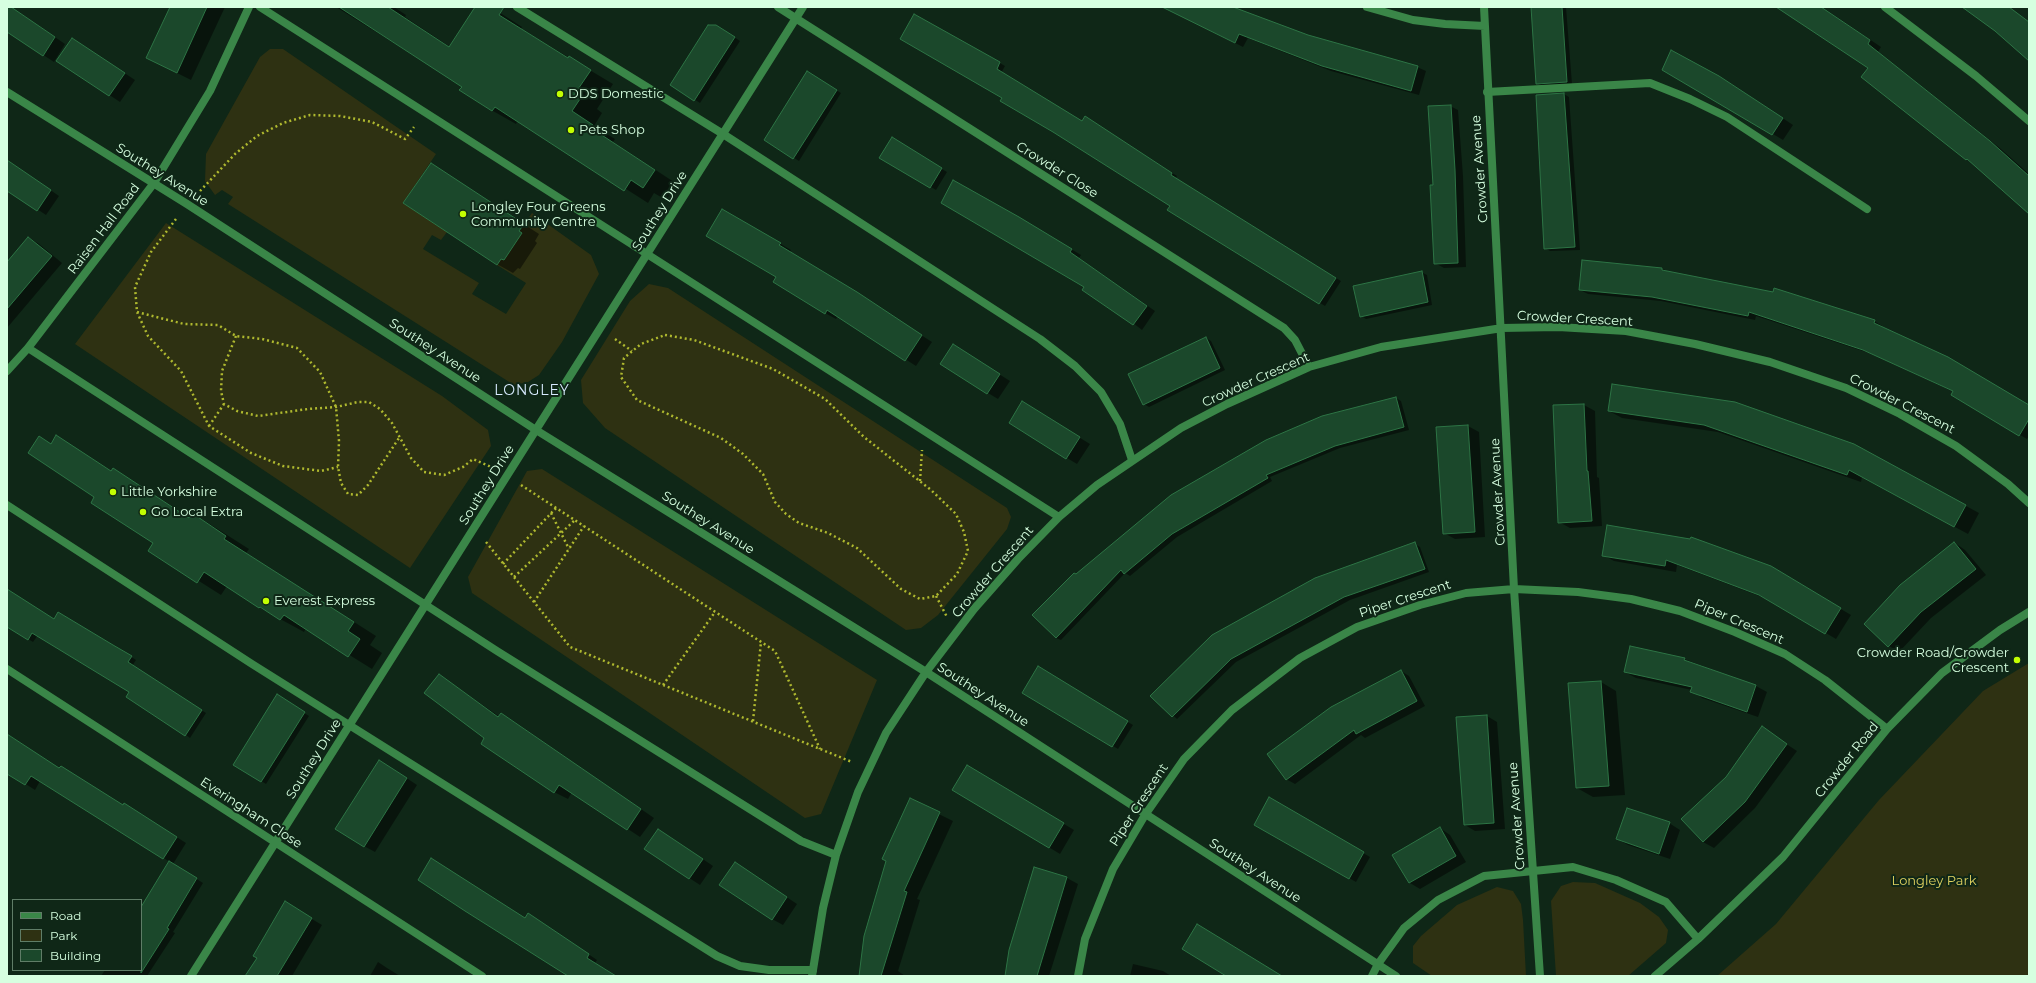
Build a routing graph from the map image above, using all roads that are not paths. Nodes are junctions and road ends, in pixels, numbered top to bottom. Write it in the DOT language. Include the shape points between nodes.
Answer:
graph roads {
  1 [pos="249,7"];
  2 [pos="260,7"];
  3 [pos="517,7"];
  4 [pos="778,7"];
  5 [pos="803,7"];
  6 [pos="1367,7"];
  7 [pos="1484,7"];
  8 [pos="1885,7"];
  9 [pos="796,19"];
  10 [pos="1486,26"];
  11 [pos="7,92"];
  12 [pos="1487,92"];
  13 [pos="2029,121"];
  14 [pos="723,134"];
  15 [pos="154,183"];
  16 [pos="1867,210"];
  17 [pos="647,254"];
  18 [pos="1502,328"];
  19 [pos="28,348"];
  20 [pos="1309,367"];
  21 [pos="7,371"];
  22 [pos="536,430"];
  23 [pos="1132,460"];
  24 [pos="2029,504"];
  25 [pos="7,506"];
  26 [pos="1059,517"];
  27 [pos="1514,589"];
  28 [pos="425,606"];
  29 [pos="2029,612"];
  30 [pos="7,670"];
  31 [pos="926,672"];
  32 [pos="350,725"];
  33 [pos="1887,729"];
  34 [pos="1145,815"];
  35 [pos="275,843"];
  36 [pos="836,855"];
  37 [pos="1532,871"];
  38 [pos="1698,939"];
  39 [pos="1378,964"];
  40 [pos="812,973"];
  41 [pos="192,976"];
  42 [pos="482,976"];
  43 [pos="1078,976"];
  44 [pos="1372,976"];
  45 [pos="1396,976"];
  46 [pos="1540,976"];
  47 [pos="1655,976"];
  1 -- 15 [label="street, Raisen Hall Road" via="210,91"];
  2 -- 17 [label="street"];
  3 -- 14 [label="street"];
  4 -- 9 [label="street, Crowder Close"];
  5 -- 9 [label="street, Southey Drive"];
  6 -- 10 [label="street" via="1413,20"];
  7 -- 10 [label="street, Crowder Avenue"];
  8 -- 13 [label="street" via="1976,76"];
  9 -- 14 [label="street, Southey Drive"];
  9 -- 20 [label="street, Crowder Close" via="1284,328 1295,340"];
  10 -- 12 [label="street, Crowder Avenue"];
  11 -- 15 [label="street, Southey Avenue"];
  12 -- 16 [label="street" via="1650,83 1727,117"];
  12 -- 18 [label="street, Crowder Avenue"];
  14 -- 17 [label="street, Southey Drive"];
  14 -- 23 [label="street" via="1040,339 1075,366 1101,392 1120,424"];
  15 -- 19 [label="street, Raisen Hall Road"];
  15 -- 22 [label="street, Southey Avenue"];
  17 -- 22 [label="street, Southey Drive"];
  17 -- 26 [label="street"];
  18 -- 20 [label="street, Crowder Crescent" via="1381,347"];
  18 -- 24 [label="street, Crowder Crescent" via="1626,331 1695,344 1784,367 1846,388 1900,414 1956,446 2008,484"];
  18 -- 27 [label="street, Crowder Avenue"];
  19 -- 21 [label="street, Raisen Hall Road"];
  19 -- 28 [label="street"];
  20 -- 23 [label="street, Crowder Crescent" via="1220,407 1181,428"];
  22 -- 28 [label="street, Southey Drive"];
  22 -- 31 [label="street, Southey Avenue"];
  23 -- 26 [label="street, Crowder Crescent"];
  25 -- 32 [label="street"];
  26 -- 31 [label="street, Crowder Crescent" via="994,587"];
  27 -- 33 [label="street, Piper Crescent" via="1578,592 1631,599 1687,613 1785,654 1825,680"];
  27 -- 34 [label="street, Piper Crescent" via="1466,593 1420,605 1357,627 1300,658 1232,710 1184,759"];
  27 -- 37 [label="street, Crowder Avenue"];
  28 -- 32 [label="street, Southey Drive"];
  28 -- 36 [label="street" via="801,841"];
  29 -- 33 [label="street, Crowder Road" via="1942,673"];
  30 -- 35 [label="street, Everingham Close"];
  31 -- 34 [label="street, Southey Avenue"];
  31 -- 36 [label="street, Crowder Crescent" via="886,733 858,792"];
  32 -- 35 [label="street, Southey Drive"];
  32 -- 40 [label="street" via="717,956 748,967"];
  33 -- 38 [label="street, Crowder Road" via="1783,857"];
  34 -- 39 [label="street, Southey Avenue"];
  34 -- 43 [label="street, Piper Crescent" via="1113,868 1085,939"];
  35 -- 41 [label="street, Southey Drive"];
  35 -- 42 [label="street, Everingham Close"];
  36 -- 40 [label="street, Crowder Crescent" via="822,908"];
  37 -- 38 [label="street" via="1573,867 1623,883 1666,902"];
  37 -- 39 [label="street" via="1484,876 1438,900 1404,928"];
  37 -- 46 [label="street, Crowder Avenue"];
  38 -- 47 [label="street, Crowder Road"];
  39 -- 44 [label="street"];
  39 -- 45 [label="street, Southey Avenue"];
}
